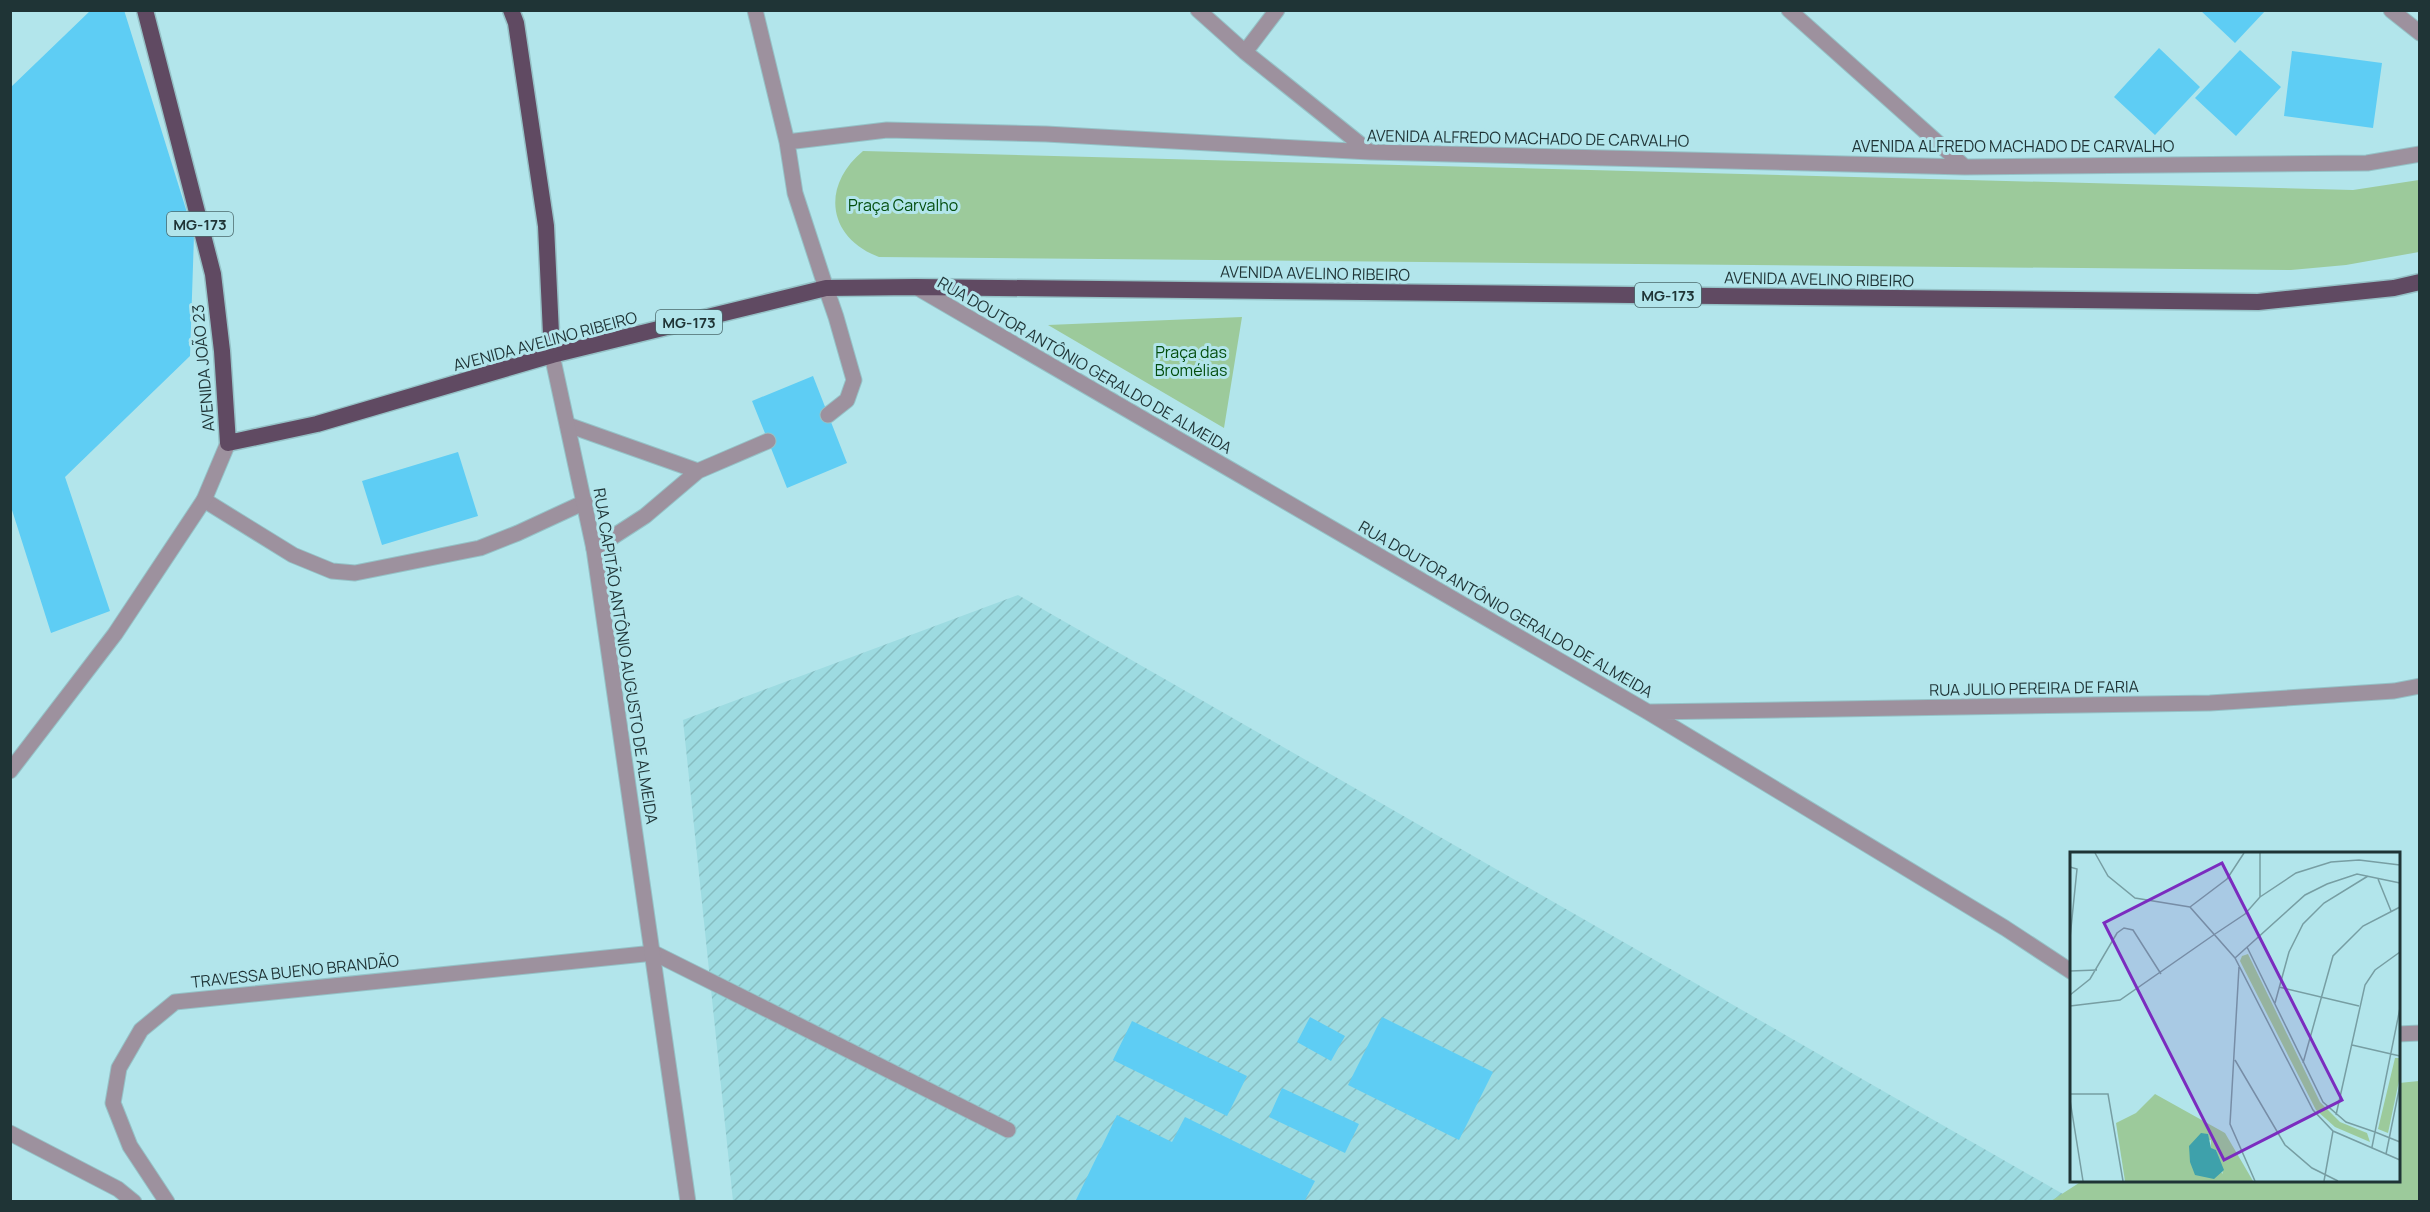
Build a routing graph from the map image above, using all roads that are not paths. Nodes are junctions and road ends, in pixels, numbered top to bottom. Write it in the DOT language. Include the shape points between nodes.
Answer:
graph roads {
  1 [pos="145,10"];
  2 [pos="511,10"];
  3 [pos="755,10"];
  4 [pos="1198,10"];
  5 [pos="1277,10"];
  6 [pos="1789,10"];
  7 [pos="2391,10"];
  8 [pos="2420,33"];
  9 [pos="1245,52"];
  10 [pos="788,142"];
  11 [pos="1370,152"];
  12 [pos="2420,154"];
  13 [pos="1965,167"];
  14 [pos="2420,282"];
  15 [pos="916,287"];
  16 [pos="825,288"];
  17 [pos="552,355"];
  18 [pos="828,415"];
  19 [pos="568,425"];
  20 [pos="768,441"];
  21 [pos="228,443"];
  22 [pos="698,471"];
  23 [pos="204,500"];
  24 [pos="585,502"];
  25 [pos="594,549"];
  26 [pos="2420,686"];
  27 [pos="1648,712"];
  28 [pos="10,771"];
  29 [pos="654,953"];
  30 [pos="2070,971"];
  31 [pos="2420,1033"];
  32 [pos="2400,1034"];
  33 [pos="1008,1130"];
  34 [pos="10,1133"];
  35 [pos="134,1202"];
  36 [pos="167,1202"];
  37 [pos="688,1202"];
  1 -- 21 [label="highway, AVENIDA JOÃO 23 / MG-173" via="213,274"];
  2 -- 17 [label="highway, RUA CAPITÃO ANTÔNIO AUGUSTO DE ALMEIDA" via="546,226"];
  3 -- 10 [label="street"];
  4 -- 9 [label="street"];
  5 -- 9 [label="street"];
  6 -- 13 [label="street"];
  7 -- 8 [label="street"];
  9 -- 11 [label="street"];
  10 -- 11 [label="street, AVENIDA ALFREDO MACHADO DE CARVALHO" via="887,130 1046,134"];
  10 -- 16 [label="street" via="795,193"];
  11 -- 13 [label="street, AVENIDA ALFREDO MACHADO DE CARVALHO"];
  12 -- 13 [label="street, AVENIDA ALFREDO MACHADO DE CARVALHO" via="2367,162"];
  14 -- 15 [label="highway, AVENIDA AVELINO RIBEIRO / MG-173" via="2258,302"];
  15 -- 16 [label="highway, AVENIDA AVELINO RIBEIRO / MG-173"];
  15 -- 27 [label="street, RUA DOUTOR ANTÔNIO GERALDO DE ALMEIDA"];
  16 -- 17 [label="highway, AVENIDA AVELINO RIBEIRO / MG-173"];
  16 -- 18 [label="street" via="854,380 847,400"];
  17 -- 19 [label="street, RUA CAPITÃO ANTÔNIO AUGUSTO DE ALMEIDA"];
  17 -- 21 [label="highway, AVENIDA AVELINO RIBEIRO / MG-173" via="317,424"];
  19 -- 22 [label="street"];
  19 -- 24 [label="street, RUA CAPITÃO ANTÔNIO AUGUSTO DE ALMEIDA"];
  20 -- 22 [label="street"];
  21 -- 23 [label="street, AVENIDA JOÃO 23"];
  22 -- 25 [label="street" via="645,516"];
  23 -- 24 [label="street" via="293,555 332,571 355,573 480,548"];
  23 -- 28 [label="street, AVENIDA JOÃO 23" via="115,634"];
  24 -- 25 [label="street, RUA CAPITÃO ANTÔNIO AUGUSTO DE ALMEIDA"];
  25 -- 29 [label="street, RUA CAPITÃO ANTÔNIO AUGUSTO DE ALMEIDA"];
  26 -- 27 [label="street, RUA JULIO PEREIRA DE FARIA" via="2210,703"];
  27 -- 30 [label="street, RUA DOUTOR ANTÔNIO GERALDO DE ALMEIDA"];
  29 -- 33 [label="street"];
  29 -- 36 [label="street, TRAVESSA BUENO BRANDÃO" via="175,1002 141,1030 119,1068 113,1103 130,1146"];
  29 -- 37 [label="street, RUA CAPITÃO ANTÔNIO AUGUSTO DE ALMEIDA"];
  31 -- 32 [label="street"];
  34 -- 35 [label="street" via="118,1189"];
}
